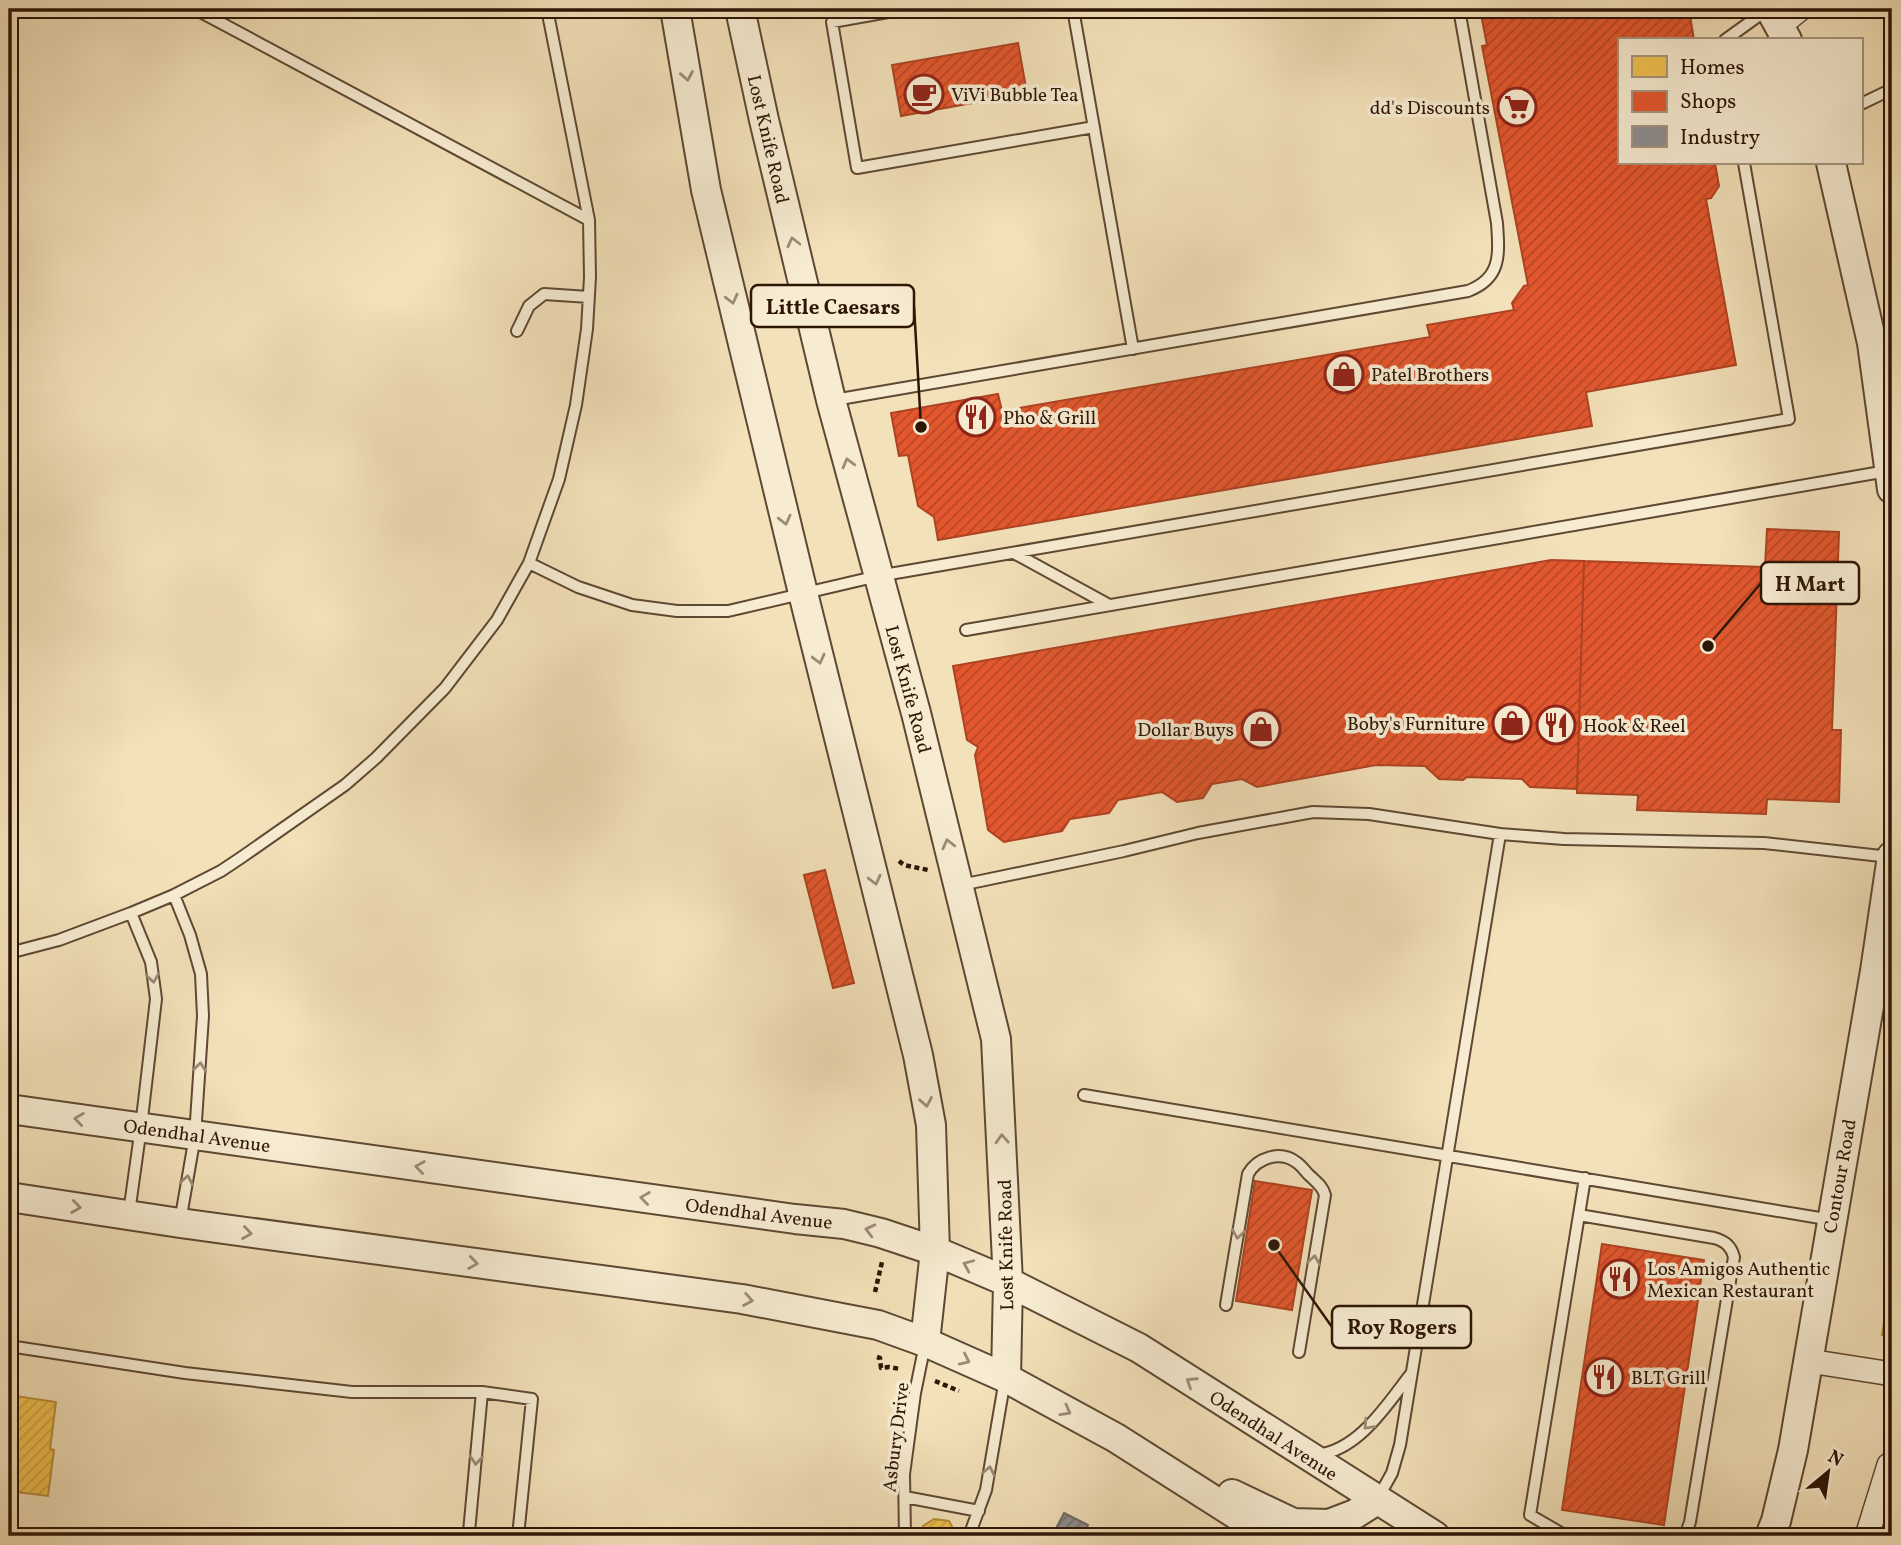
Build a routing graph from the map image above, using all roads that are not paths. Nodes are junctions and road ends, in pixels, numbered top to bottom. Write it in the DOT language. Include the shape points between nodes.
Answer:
graph roads {
  1 [pos="195,9"];
  2 [pos="547,9"];
  3 [pos="675,9"];
  4 [pos="740,9"];
  5 [pos="829,9"];
  6 [pos="905,9"];
  7 [pos="1073,9"];
  8 [pos="1459,9"];
  9 [pos="881,11"];
  10 [pos="1781,18"];
  11 [pos="832,22"];
  12 [pos="1730,38"];
  13 [pos="1892,89"];
  14 [pos="1862,104"];
  15 [pos="1094,127"];
  16 [pos="1744,164"];
  17 [pos="1831,164"];
  18 [pos="589,220"];
  19 [pos="589,297"];
  20 [pos="517,331"];
  21 [pos="1133,349"];
  22 [pos="831,401"];
  23 [pos="1891,480"];
  24 [pos="1014,553"];
  25 [pos="529,563"];
  26 [pos="878,576"];
  27 [pos="803,593"];
  28 [pos="1109,605"];
  29 [pos="966,630"];
  30 [pos="1500,834"];
  31 [pos="1892,856"];
  32 [pos="958,886"];
  33 [pos="174,895"];
  34 [pos="131,914"];
  35 [pos="9,953"];
  36 [pos="1084,1095"];
  37 [pos="9,1109"];
  38 [pos="141,1128"];
  39 [pos="195,1136"];
  40 [pos="1448,1155"];
  41 [pos="1586,1178"];
  42 [pos="9,1197"];
  43 [pos="128,1214"];
  44 [pos="1579,1215"];
  45 [pos="1832,1220"];
  46 [pos="180,1223"];
  47 [pos="935,1251"];
  48 [pos="1008,1282"];
  49 [pos="1226,1305"];
  50 [pos="925,1342"];
  51 [pos="9,1346"];
  52 [pos="1299,1352"];
  53 [pos="1809,1361"];
  54 [pos="1412,1373"];
  55 [pos="1892,1374"];
  56 [pos="1006,1378"];
  57 [pos="482,1392"];
  58 [pos="1116,1438"];
  59 [pos="1307,1456"];
  60 [pos="1889,1465"];
  61 [pos="905,1497"];
  62 [pos="1377,1500"];
  63 [pos="979,1511"];
  64 [pos="465,1536"];
  65 [pos="519,1536"];
  66 [pos="905,1536"];
  67 [pos="969,1536"];
  68 [pos="1270,1536"];
  69 [pos="1434,1536"];
  70 [pos="1566,1536"];
  71 [pos="1685,1536"];
  72 [pos="1770,1536"];
  73 [pos="1867,1536"];
  1 -- 18 [label="lane"];
  2 -- 18 [label="lane"];
  3 -- 27 [label="street, one-way" via="706,190"];
  22 -- 4 [label="street, Lost Knife Road, one-way"];
  5 -- 11 [label="lane"];
  6 -- 9 [label="lane"];
  7 -- 15 [label="lane"];
  8 -- 21 [label="lane" via="1498,236 1491,276 1468,291"];
  9 -- 11 [label="lane"];
  10 -- 12 [label="lane"];
  11 -- 15 [label="lane" via="857,167"];
  13 -- 14 [label="lane"];
  15 -- 21 [label="lane"];
  16 -- 24 [label="lane" via="1789,419"];
  17 -- 23 [label="street" via="1872,343"];
  18 -- 19 [label="lane"];
  19 -- 20 [label="lane" via="544,294 529,306"];
  19 -- 25 [label="lane" via="576,405 559,479"];
  21 -- 22 [label="lane"];
  26 -- 22 [label="street, Lost Knife Road, one-way"];
  23 -- 28 [label="lane"];
  24 -- 26 [label="lane"];
  24 -- 28 [label="lane"];
  25 -- 27 [label="lane" via="578,587 632,605 677,611 728,611"];
  25 -- 33 [label="lane" via="497,620 453,677 376,758 232,864"];
  26 -- 27 [label="lane"];
  32 -- 26 [label="street, Lost Knife Road, one-way"];
  27 -- 47 [label="street, one-way" via="918,1055 930,1125"];
  28 -- 29 [label="lane"];
  30 -- 31 [label="lane" via="1764,843"];
  30 -- 32 [label="lane" via="1369,814 1313,811"];
  30 -- 40 [label="lane"];
  31 -- 45 [label="street, Contour Road"];
  48 -- 32 [label="street, Lost Knife Road, one-way" via="996,1039"];
  33 -- 34 [label="lane"];
  39 -- 33 [label="lane, one-way" via="202,1046 201,974"];
  34 -- 35 [label="lane"];
  34 -- 38 [label="lane, one-way" via="151,961 156,999"];
  36 -- 40 [label="lane"];
  38 -- 37 [label="street, Odendhal Avenue, one-way"];
  38 -- 39 [label="street, Odendhal Avenue"];
  38 -- 43 [label="lane"];
  46 -- 39 [label="lane, one-way"];
  47 -- 39 [label="street, Odendhal Avenue, one-way" via="844,1224"];
  40 -- 41 [label="lane"];
  40 -- 54 [label="lane"];
  41 -- 44 [label="lane"];
  41 -- 45 [label="lane"];
  42 -- 43 [label="street, one-way"];
  43 -- 46 [label="street"];
  44 -- 70 [label="lane" via="1530,1515"];
  44 -- 71 [label="lane" via="1714,1238 1732,1250"];
  45 -- 53 [label="street, Contour Road"];
  46 -- 50 [label="street, one-way" via="742,1299 878,1325"];
  48 -- 47 [label="street, Odendhal Avenue, one-way"];
  47 -- 50 [label="street"];
  48 -- 56 [label="street, Lost Knife Road"];
  59 -- 48 [label="street, Odendhal Avenue, one-way" via="1139,1348"];
  52 -- 49 [label="lane, one-way" via="1325,1195 1293,1160 1268,1157 1248,1174"];
  50 -- 56 [label="street, one-way"];
  50 -- 61 [label="lane, Asbury Drive" via="904,1474"];
  51 -- 57 [label="lane" via="352,1392"];
  53 -- 55 [label="street"];
  53 -- 72 [label="street, Contour Road" via="1793,1450"];
  54 -- 59 [label="lane, one-way" via="1351,1442 1325,1454"];
  54 -- 62 [label="lane" via="1400,1444 1392,1473"];
  56 -- 58 [label="street, one-way"];
  63 -- 56 [label="lane, one-way"];
  57 -- 64 [label="lane, one-way" via="469,1532"];
  57 -- 65 [label="lane" via="532,1399"];
  58 -- 62 [label="street" via="1293,1523 1329,1524"];
  58 -- 68 [label="street"];
  59 -- 62 [label="street, Odendhal Avenue"];
  60 -- 73 [label="street"];
  61 -- 63 [label="lane"];
  61 -- 66 [label="lane, Asbury Drive"];
  62 -- 69 [label="street, Odendhal Avenue"];
  63 -- 67 [label="lane"];
}
